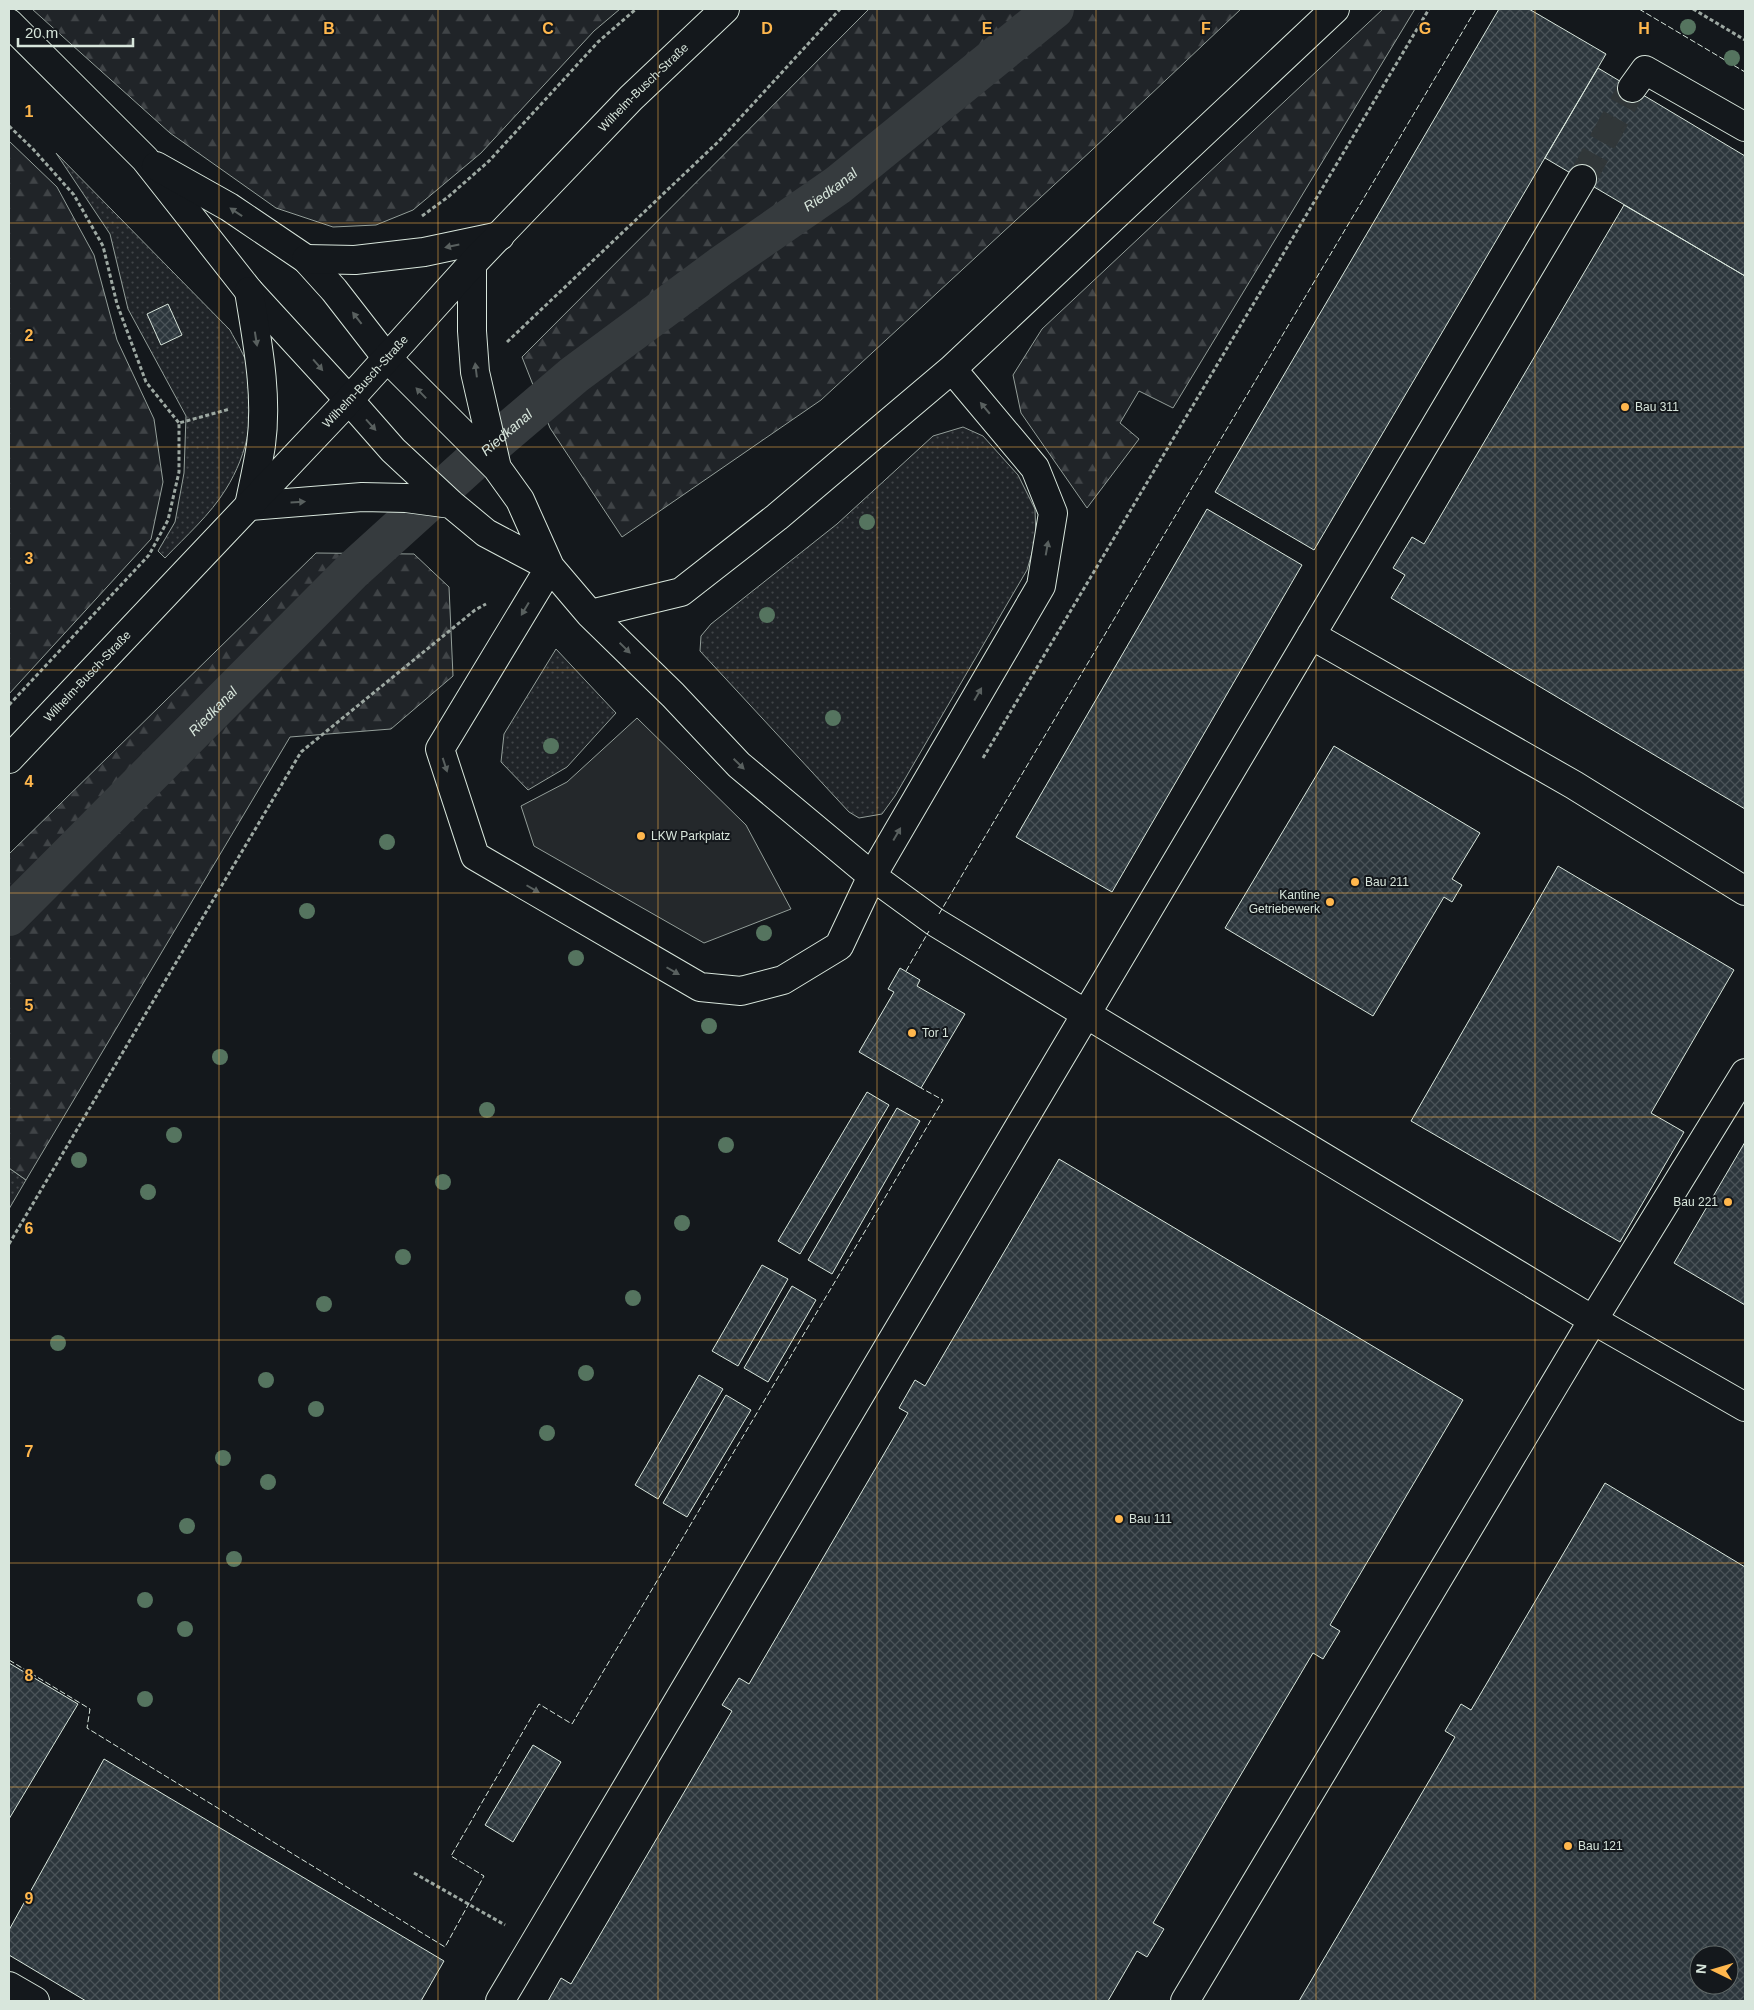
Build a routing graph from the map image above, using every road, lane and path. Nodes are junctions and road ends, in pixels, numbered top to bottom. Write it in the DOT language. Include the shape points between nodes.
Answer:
graph roads {
  1 [pos="636,9"];
  2 [pos="725,9"];
  3 [pos="840,9"];
  4 [pos="1335,9"];
  5 [pos="1429,9"];
  6 [pos="1692,9"];
  7 [pos="9,23"];
  8 [pos="1745,40"];
  9 [pos="1632,88"];
  10 [pos="9,126"];
  11 [pos="1745,127"];
  12 [pos="145,160"];
  13 [pos="1582,179"];
  14 [pos="421,217"];
  15 [pos="500,236"];
  16 [pos="306,260"];
  17 [pos="472,264"];
  18 [pos="249,291"];
  19 [pos="386,357"];
  20 [pos="952,369"];
  21 [pos="475,372"];
  22 [pos="263,400"];
  23 [pos="348,400"];
  24 [pos="179,423"];
  25 [pos="497,468"];
  26 [pos="415,489"];
  27 [pos="249,506"];
  28 [pos="550,567"];
  29 [pos="492,600"];
  30 [pos="590,614"];
  31 [pos="1311,635"];
  32 [pos="9,705"];
  33 [pos="9,759"];
  34 [pos="982,760"];
  35 [pos="872,876"];
  36 [pos="1745,891"];
  37 [pos="1086,1014"];
  38 [pos="1745,1073"];
  39 [pos="9,1244"];
  40 [pos="1593,1320"];
  41 [pos="1745,1407"];
  42 [pos="414,1873"];
  43 [pos="535,1942"];
  44 [pos="9,1986"];
  45 [pos="35,2001"];
  46 [pos="500,2001"];
  47 [pos="1184,2001"];
  1 -- 14 [label="path" via="598,42 489,161"];
  2 -- 15 [label="main road, Wilhelm-Busch-Straße" via="631,98"];
  3 -- 21 [label="path" via="719,141"];
  4 -- 20 [label="main road"];
  5 -- 34 [label="path"];
  6 -- 8 [label="path"];
  7 -- 12 [label="main road"];
  9 -- 11 [label="main road" via="1645,70"];
  10 -- 24 [label="path" via="74,195 103,246 117,304 146,382"];
  16 -- 12 [label="main road, one-way" via="229,207"];
  12 -- 18 [label="main road"];
  13 -- 31 [label="main road"];
  15 -- 16 [label="main road, one-way" via="424,252 355,260"];
  15 -- 17 [label="main road, Wilhelm-Busch-Straße"];
  19 -- 16 [label="main road, one-way" via="334,290"];
  17 -- 19 [label="main road, Wilhelm-Busch-Straße"];
  21 -- 17 [label="main road, one-way"];
  18 -- 22 [label="main road, one-way"];
  18 -- 23 [label="main road, one-way"];
  19 -- 23 [label="main road, Wilhelm-Busch-Straße"];
  25 -- 19 [label="main road, one-way"];
  20 -- 30 [label="main road" via="777,517 681,592"];
  35 -- 20 [label="main road, one-way" via="1041,586 1054,513 1036,468"];
  21 -- 25 [label="main road"];
  22 -- 24 [label="path"];
  22 -- 27 [label="main road" via="262,444"];
  23 -- 26 [label="main road, one-way" via="393,450"];
  23 -- 27 [label="main road, Wilhelm-Busch-Straße"];
  24 -- 32 [label="path" via="178,472 168,520 149,555"];
  25 -- 28 [label="main road" via="520,500"];
  27 -- 26 [label="main road, one-way"];
  26 -- 28 [label="main road" via="451,504 486,533"];
  27 -- 33 [label="main road, Wilhelm-Busch-Straße"];
  28 -- 30 [label="main road"];
  28 -- 35 [label="main road, one-way" via="440,749 475,856 700,987 741,991 782,980 839,946"];
  29 -- 39 [label="path" via="475,610 301,752"];
  30 -- 35 [label="main road, one-way" via="739,765"];
  31 -- 36 [label="main road" via="1574,784"];
  31 -- 37 [label="main road"];
  35 -- 37 [label="main road" via="934,922"];
  37 -- 40 [label="main road"];
  37 -- 43 [label="main road"];
  38 -- 40 [label="main road"];
  40 -- 41 [label="main road"];
  40 -- 47 [label="main road"];
  42 -- 43 [label="path"];
  43 -- 46 [label="main road"];
  44 -- 45 [label="main road"];
}
